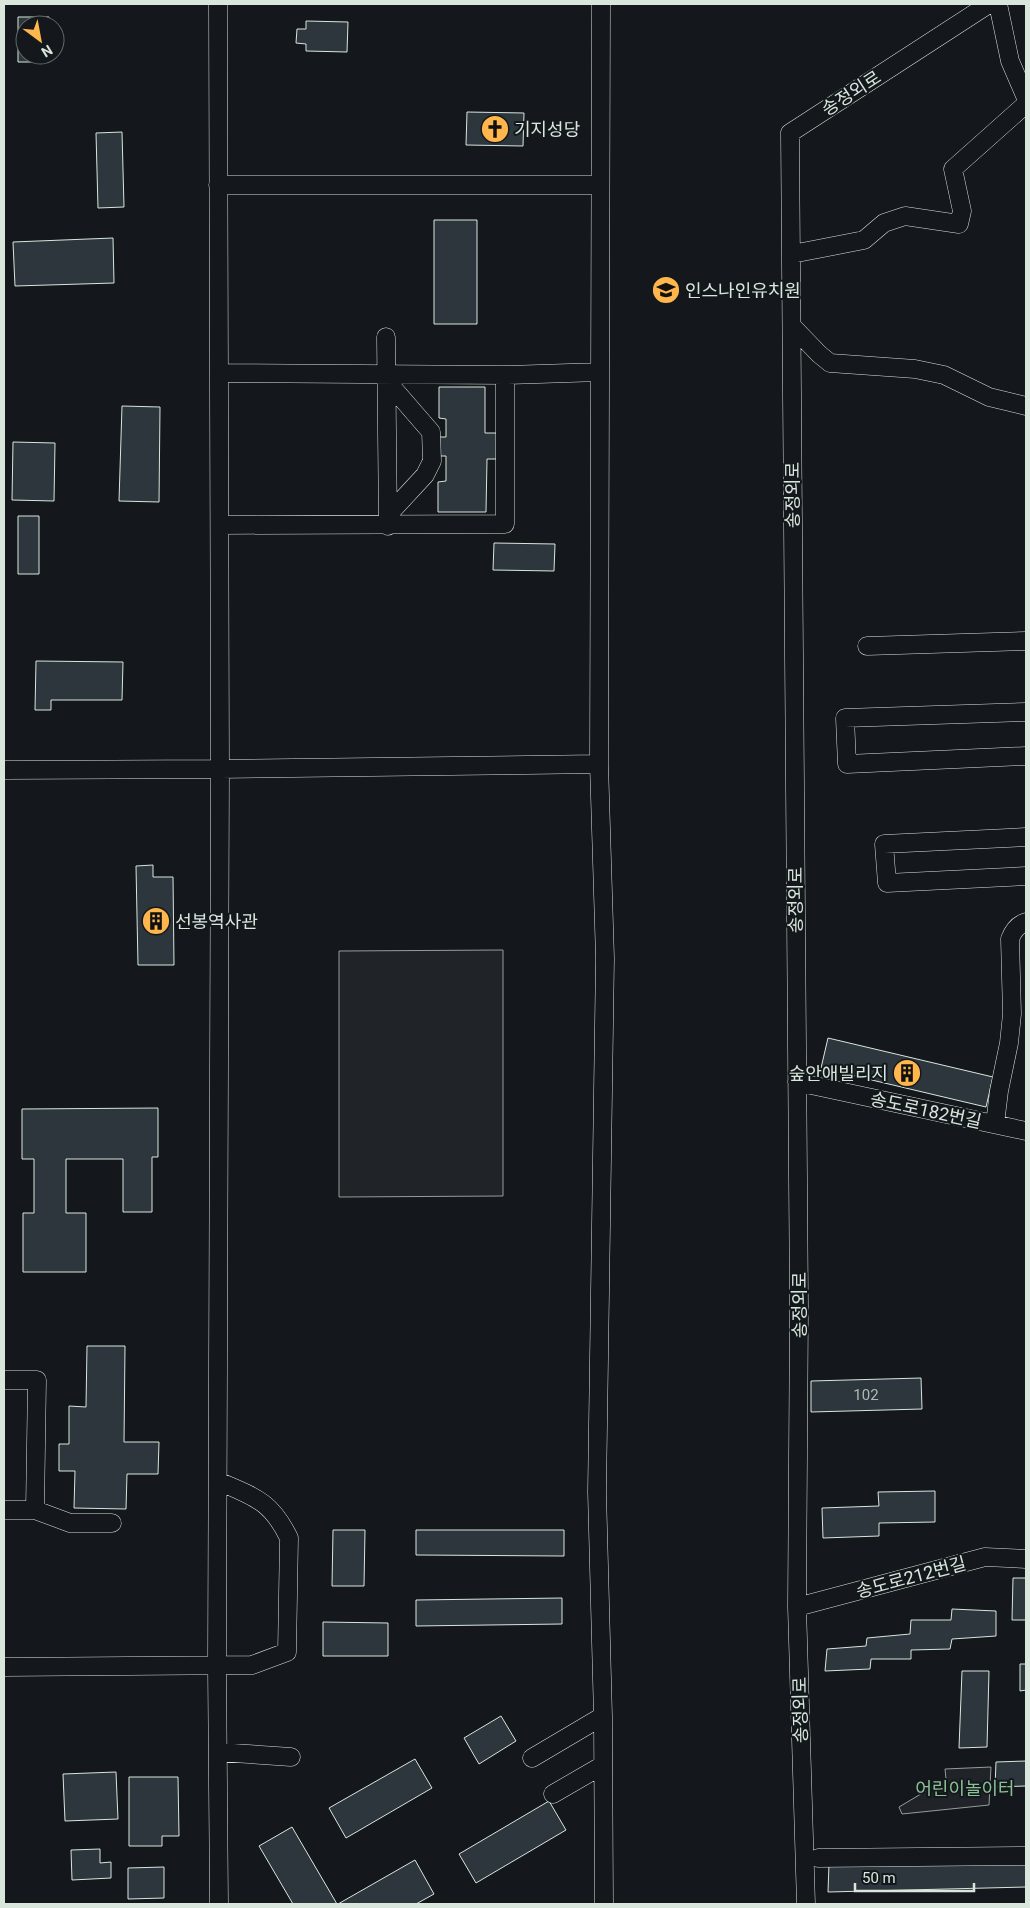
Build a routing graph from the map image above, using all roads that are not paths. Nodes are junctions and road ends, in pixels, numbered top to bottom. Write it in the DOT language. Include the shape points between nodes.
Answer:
graph roads {
  1 [pos="218,4"];
  2 [pos="601,4"];
  3 [pos="988,4"];
  4 [pos="998,4"];
  5 [pos="1026,98"];
  6 [pos="1026,104"];
  7 [pos="218,185"];
  8 [pos="600,185"];
  9 [pos="792,254"];
  10 [pos="793,327"];
  11 [pos="386,337"];
  12 [pos="600,372"];
  13 [pos="219,373"];
  14 [pos="505,375"];
  15 [pos="386,377"];
  16 [pos="1026,406"];
  17 [pos="388,520"];
  18 [pos="220,526"];
  19 [pos="1026,641"];
  20 [pos="867,646"];
  21 [pos="1026,712"];
  22 [pos="1026,756"];
  23 [pos="599,764"];
  24 [pos="220,769"];
  25 [pos="4,770"];
  26 [pos="1026,837"];
  27 [pos="1026,876"];
  28 [pos="1026,922"];
  29 [pos="797,1082"];
  30 [pos="995,1124"];
  31 [pos="1026,1131"];
  32 [pos="4,1380"];
  33 [pos="218,1481"];
  34 [pos="4,1510"];
  35 [pos="35,1510"];
  36 [pos="112,1524"];
  37 [pos="1026,1559"];
  38 [pos="797,1607"];
  39 [pos="217,1666"];
  40 [pos="4,1667"];
  41 [pos="603,1716"];
  42 [pos="218,1752"];
  43 [pos="291,1757"];
  44 [pos="532,1758"];
  45 [pos="603,1765"];
  46 [pos="553,1794"];
  47 [pos="1026,1856"];
  48 [pos="818,1858"];
  49 [pos="219,1904"];
  50 [pos="604,1904"];
  51 [pos="806,1904"];
  1 -- 7 [label="street"];
  2 -- 8 [label="street"];
  3 -- 9 [label="street, 송정외로" via="790,133"];
  4 -- 5 [label="street" via="1010,62"];
  6 -- 9 [label="street" via="953,169 962,211 959,224 905,216 884,223 864,240"];
  7 -- 8 [label="street"];
  7 -- 13 [label="street"];
  8 -- 12 [label="street"];
  9 -- 10 [label="street, 송정외로"];
  10 -- 16 [label="street" via="830,362 916,369 944,375 989,397"];
  10 -- 29 [label="street, 송정외로"];
  11 -- 15 [label="street"];
  12 -- 14 [label="street"];
  12 -- 23 [label="street"];
  13 -- 15 [label="street"];
  13 -- 18 [label="street"];
  14 -- 15 [label="street"];
  14 -- 17 [label="street" via="505,524"];
  15 -- 17 [label="street"];
  15 -- 17 [label="street" via="431,432 432,461 425,475"];
  17 -- 18 [label="street"];
  18 -- 24 [label="street"];
  19 -- 20 [label="street"];
  21 -- 22 [label="street" via="845,718 847,764"];
  23 -- 24 [label="street"];
  23 -- 41 [label="street" via="605,958 597,1492"];
  24 -- 25 [label="street"];
  24 -- 33 [label="street"];
  26 -- 27 [label="street" via="884,844 887,883"];
  28 -- 30 [label="street" via="1018,925 1010,940 1012,1014"];
  29 -- 30 [label="street, 송도로182번길"];
  29 -- 38 [label="street, 송정외로"];
  30 -- 31 [label="street, 송도로182번길"];
  32 -- 35 [label="street" via="37,1380"];
  33 -- 39 [label="street"];
  33 -- 39 [label="street" via="256,1497 269,1507 289,1538 287,1652 252,1665"];
  34 -- 35 [label="street"];
  35 -- 36 [label="street" via="70,1523"];
  37 -- 38 [label="street, 송도로212번길" via="985,1557"];
  38 -- 51 [label="street, 송정외로"];
  39 -- 40 [label="street"];
  39 -- 42 [label="street"];
  41 -- 44 [label="street"];
  41 -- 45 [label="street"];
  42 -- 43 [label="street"];
  42 -- 49 [label="street"];
  45 -- 46 [label="street"];
  45 -- 50 [label="street"];
  47 -- 48 [label="street"];
}
